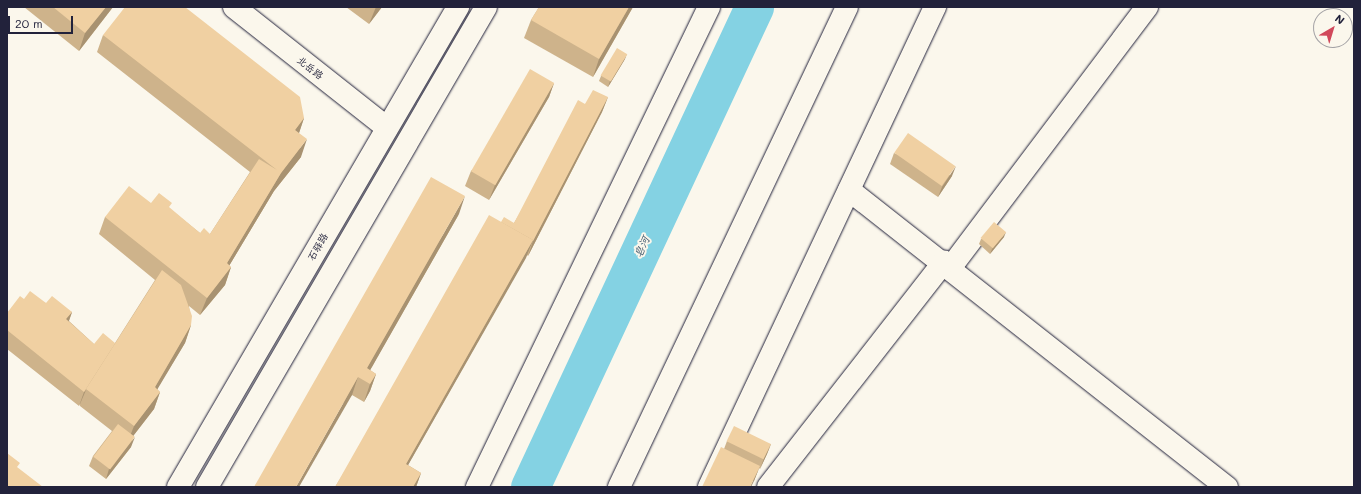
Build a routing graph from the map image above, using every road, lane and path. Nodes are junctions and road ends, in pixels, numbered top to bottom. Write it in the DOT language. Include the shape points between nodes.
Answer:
graph roads {
  1 [pos="234,7"];
  2 [pos="458,7"];
  3 [pos="486,7"];
  4 [pos="709,7"];
  5 [pos="847,7"];
  6 [pos="935,7"];
  7 [pos="1147,7"];
  8 [pos="387,128"];
  9 [pos="849,190"];
  10 [pos="948,265"];
  11 [pos="178,487"];
  12 [pos="207,487"];
  13 [pos="477,487"];
  14 [pos="618,487"];
  15 [pos="708,487"];
  16 [pos="768,487"];
  17 [pos="1228,487"];
  1 -- 8 [label="street, 北岳路"];
  2 -- 8 [label="street, 石驿路"];
  3 -- 12 [label="street"];
  4 -- 13 [label="street"];
  5 -- 14 [label="street"];
  6 -- 9 [label="street"];
  7 -- 10 [label="street"];
  8 -- 11 [label="street, 石驿路"];
  9 -- 10 [label="street"];
  9 -- 15 [label="street"];
  10 -- 16 [label="street"];
  10 -- 17 [label="street"];
}
